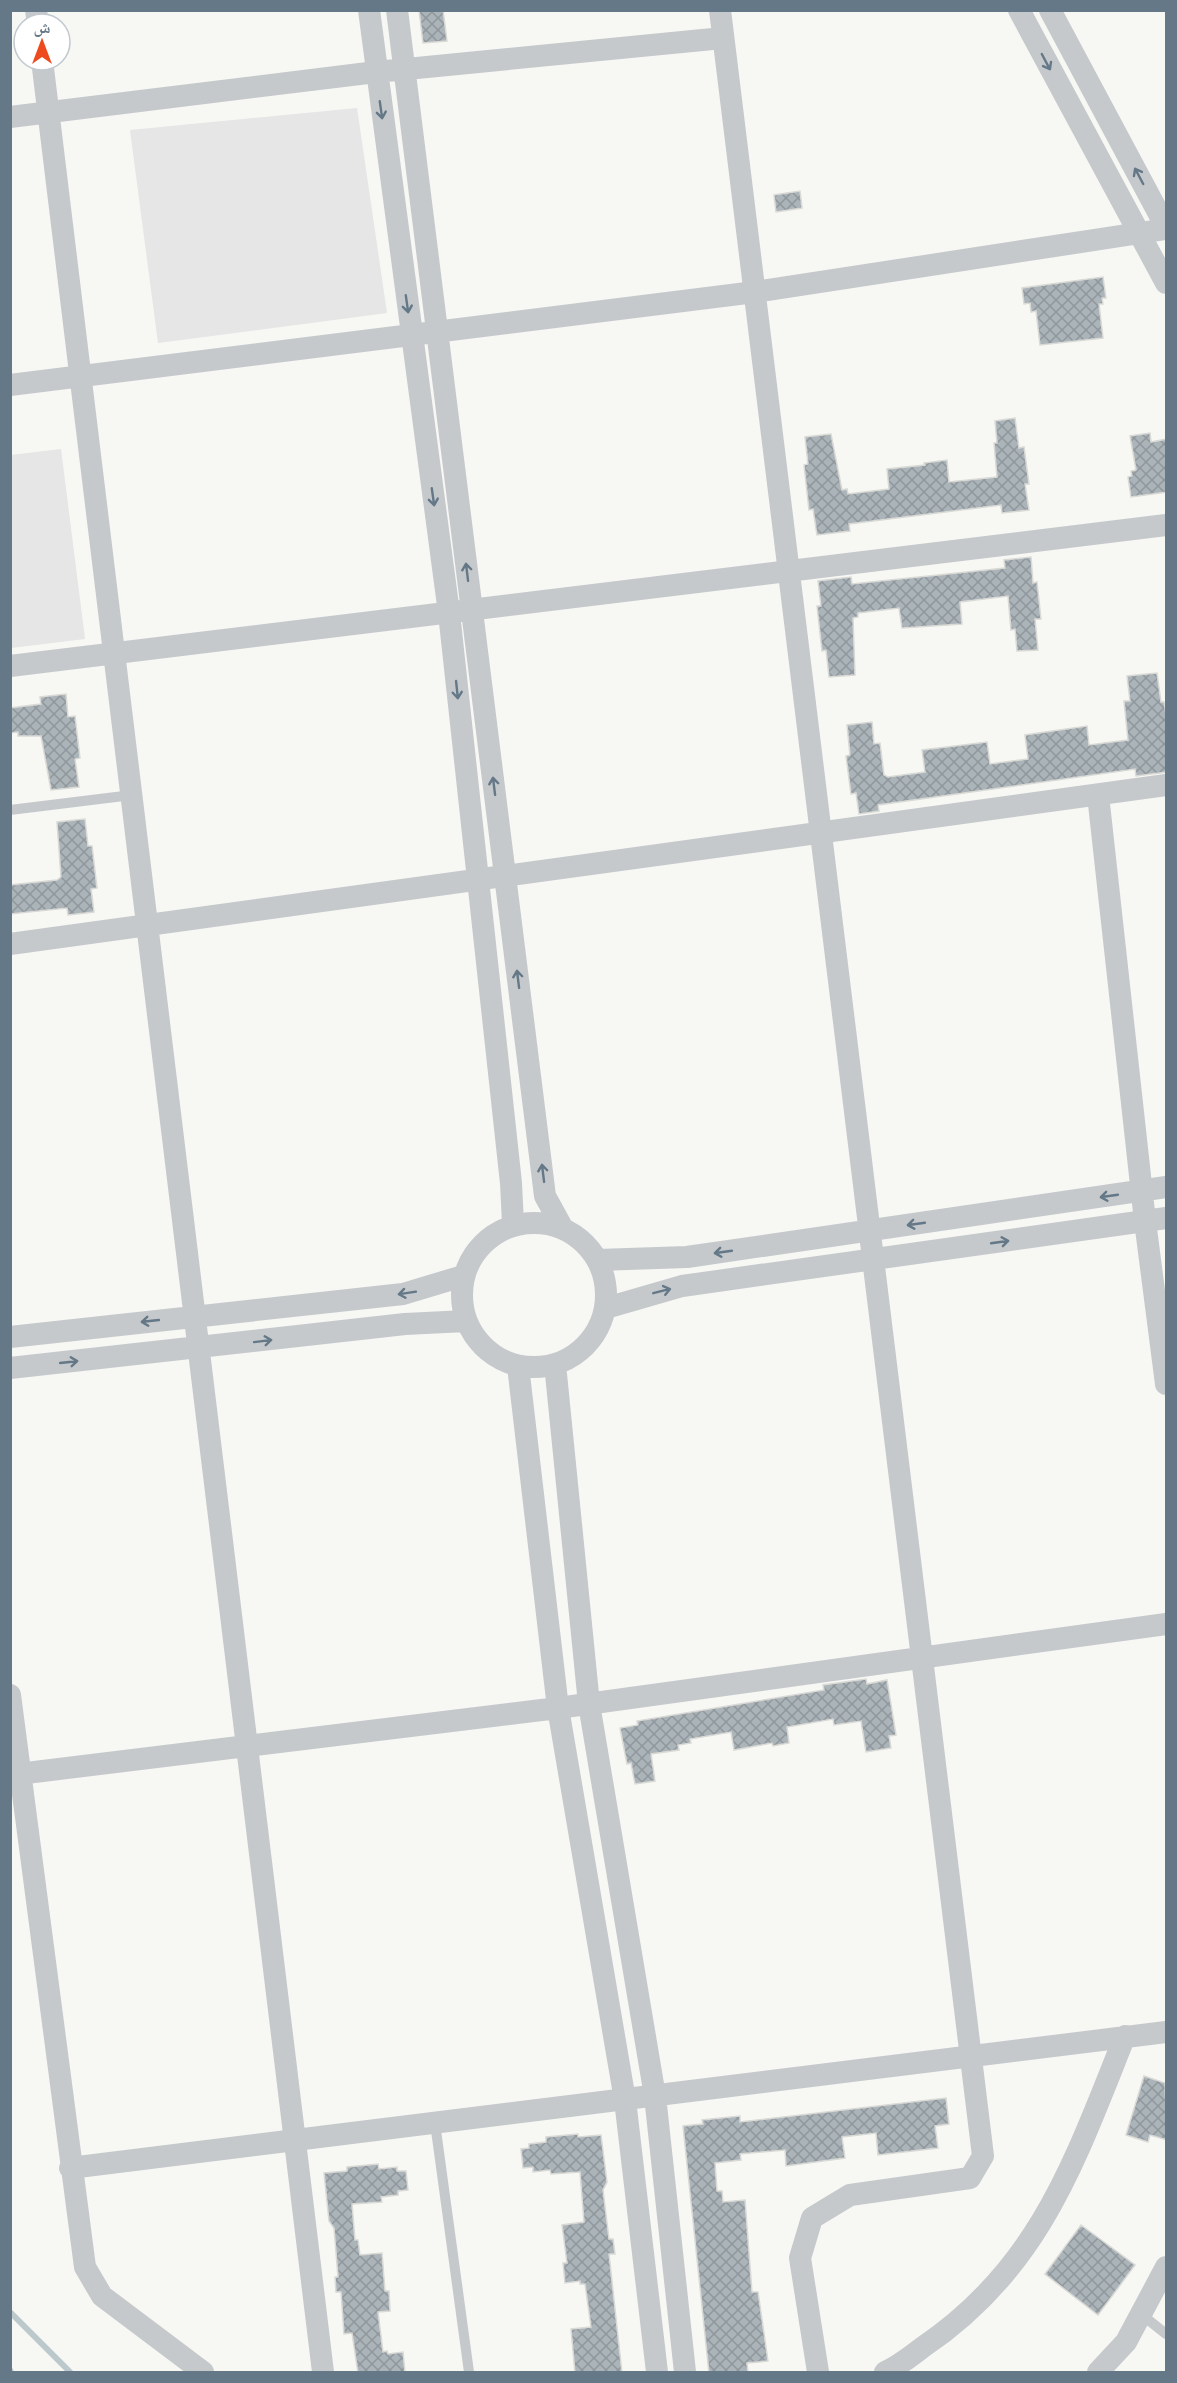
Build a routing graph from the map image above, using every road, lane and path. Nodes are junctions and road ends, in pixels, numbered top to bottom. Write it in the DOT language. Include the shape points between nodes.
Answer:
graph roads {
  1 [pos="369,10"];
  2 [pos="397,10"];
  3 [pos="720,10"];
  4 [pos="1019,10"];
  5 [pos="1050,10"];
  6 [pos="723,38"];
  7 [pos="405,69"];
  8 [pos="43,72"];
  9 [pos="376,72"];
  10 [pos="48,112"];
  11 [pos="10,117"];
  12 [pos="1167,228"];
  13 [pos="1138,235"];
  14 [pos="1167,283"];
  15 [pos="755,292"];
  16 [pos="438,332"];
  17 [pos="411,335"];
  18 [pos="81,376"];
  19 [pos="10,385"];
  20 [pos="1167,525"];
  21 [pos="789,572"];
  22 [pos="472,611"];
  23 [pos="449,613"];
  24 [pos="115,654"];
  25 [pos="10,666"];
  26 [pos="1167,785"];
  27 [pos="132,795"];
  28 [pos="1098,795"];
  29 [pos="10,810"];
  30 [pos="822,834"];
  31 [pos="506,877"];
  32 [pos="478,880"];
  33 [pos="148,926"];
  34 [pos="10,944"];
  35 [pos="1167,1187"];
  36 [pos="1142,1191"];
  37 [pos="1156,1220"];
  38 [pos="513,1224"];
  39 [pos="562,1227"];
  40 [pos="870,1230"];
  41 [pos="598,1260"];
  42 [pos="875,1260"];
  43 [pos="463,1276"];
  44 [pos="606,1308"];
  45 [pos="195,1316"];
  46 [pos="466,1321"];
  47 [pos="10,1337"];
  48 [pos="199,1348"];
  49 [pos="555,1364"];
  50 [pos="518,1366"];
  51 [pos="10,1368"];
  52 [pos="1167,1384"];
  53 [pos="1167,1624"];
  54 [pos="922,1658"];
  55 [pos="10,1695"];
  56 [pos="589,1704"];
  57 [pos="558,1708"];
  58 [pos="248,1746"];
  59 [pos="15,1774"];
  60 [pos="1167,2032"];
  61 [pos="1125,2036"];
  62 [pos="973,2057"];
  63 [pos="655,2096"];
  64 [pos="625,2100"];
  65 [pos="435,2123"];
  66 [pos="296,2140"];
  67 [pos="70,2168"];
  68 [pos="1167,2267"];
  69 [pos="1141,2314"];
  70 [pos="1167,2334"];
  71 [pos="203,2373"];
  72 [pos="323,2373"];
  73 [pos="469,2373"];
  74 [pos="657,2373"];
  75 [pos="686,2373"];
  76 [pos="818,2373"];
  77 [pos="885,2373"];
  78 [pos="1098,2373"];
  1 -- 9 [label="street"];
  2 -- 7 [label="street"];
  3 -- 6 [label="street"];
  4 -- 13 [label="street, one-way"];
  12 -- 5 [label="street, one-way"];
  6 -- 7 [label="street"];
  6 -- 15 [label="street"];
  7 -- 9 [label="street"];
  7 -- 16 [label="street"];
  8 -- 10 [label="street"];
  9 -- 10 [label="street"];
  9 -- 17 [label="street, one-way"];
  10 -- 11 [label="street"];
  10 -- 18 [label="street"];
  12 -- 13 [label="street"];
  13 -- 14 [label="street"];
  13 -- 15 [label="street"];
  15 -- 16 [label="street"];
  15 -- 21 [label="street"];
  16 -- 17 [label="street"];
  22 -- 16 [label="street, one-way"];
  17 -- 18 [label="street"];
  17 -- 23 [label="street, one-way"];
  18 -- 19 [label="street"];
  18 -- 24 [label="street"];
  20 -- 21 [label="street"];
  21 -- 22 [label="street"];
  21 -- 30 [label="street"];
  22 -- 23 [label="street"];
  31 -- 22 [label="street, one-way"];
  23 -- 24 [label="street"];
  23 -- 32 [label="street, one-way"];
  24 -- 25 [label="street"];
  24 -- 27 [label="street"];
  26 -- 28 [label="street"];
  27 -- 29 [label="lane"];
  27 -- 33 [label="street"];
  28 -- 30 [label="street"];
  28 -- 36 [label="street"];
  30 -- 31 [label="street"];
  30 -- 40 [label="street"];
  31 -- 32 [label="street"];
  39 -- 31 [label="street, one-way" via="546,1196"];
  32 -- 33 [label="street"];
  32 -- 38 [label="street"];
  33 -- 34 [label="street"];
  33 -- 45 [label="street"];
  35 -- 36 [label="street"];
  36 -- 37 [label="street"];
  36 -- 40 [label="street, one-way"];
  42 -- 37 [label="street, one-way"];
  37 -- 52 [label="street"];
  38 -- 39 [label="street" via="538,1222"];
  38 -- 43 [label="street" via="473,1253"];
  39 -- 41 [label="street" via="583,1241"];
  40 -- 41 [label="street, one-way" via="687,1257"];
  40 -- 42 [label="street"];
  41 -- 44 [label="street" via="606,1283"];
  44 -- 42 [label="street, one-way" via="682,1286"];
  42 -- 54 [label="street"];
  43 -- 45 [label="street, one-way" via="402,1294"];
  43 -- 46 [label="street" via="460,1299"];
  44 -- 49 [label="street" via="588,1343"];
  45 -- 47 [label="street, one-way"];
  45 -- 48 [label="street"];
  48 -- 46 [label="street, one-way" via="405,1324"];
  46 -- 50 [label="street" via="478,1342 496,1357"];
  51 -- 48 [label="street, one-way"];
  48 -- 58 [label="street"];
  49 -- 50 [label="street"];
  49 -- 56 [label="street"];
  50 -- 57 [label="street"];
  53 -- 54 [label="street"];
  54 -- 56 [label="street"];
  54 -- 62 [label="street"];
  55 -- 59 [label="street"];
  56 -- 57 [label="street"];
  56 -- 63 [label="street"];
  57 -- 58 [label="street"];
  57 -- 64 [label="street"];
  58 -- 59 [label="street"];
  58 -- 66 [label="street"];
  59 -- 67 [label="street"];
  60 -- 61 [label="street"];
  61 -- 62 [label="street"];
  61 -- 77 [label="street" via="1075,2159 1043,2223 1000,2280 956,2323"];
  62 -- 63 [label="street"];
  62 -- 76 [label="street" via="983,2156 970,2178 850,2195 812,2218 800,2258"];
  63 -- 64 [label="street"];
  63 -- 75 [label="street"];
  64 -- 65 [label="street"];
  64 -- 74 [label="street"];
  65 -- 66 [label="street"];
  65 -- 73 [label="lane"];
  66 -- 67 [label="street"];
  66 -- 72 [label="street"];
  67 -- 71 [label="street" via="81,2250 92,2282 115,2307"];
  68 -- 69 [label="street"];
  69 -- 70 [label="lane"];
  69 -- 78 [label="street" via="1126,2342"];
}
